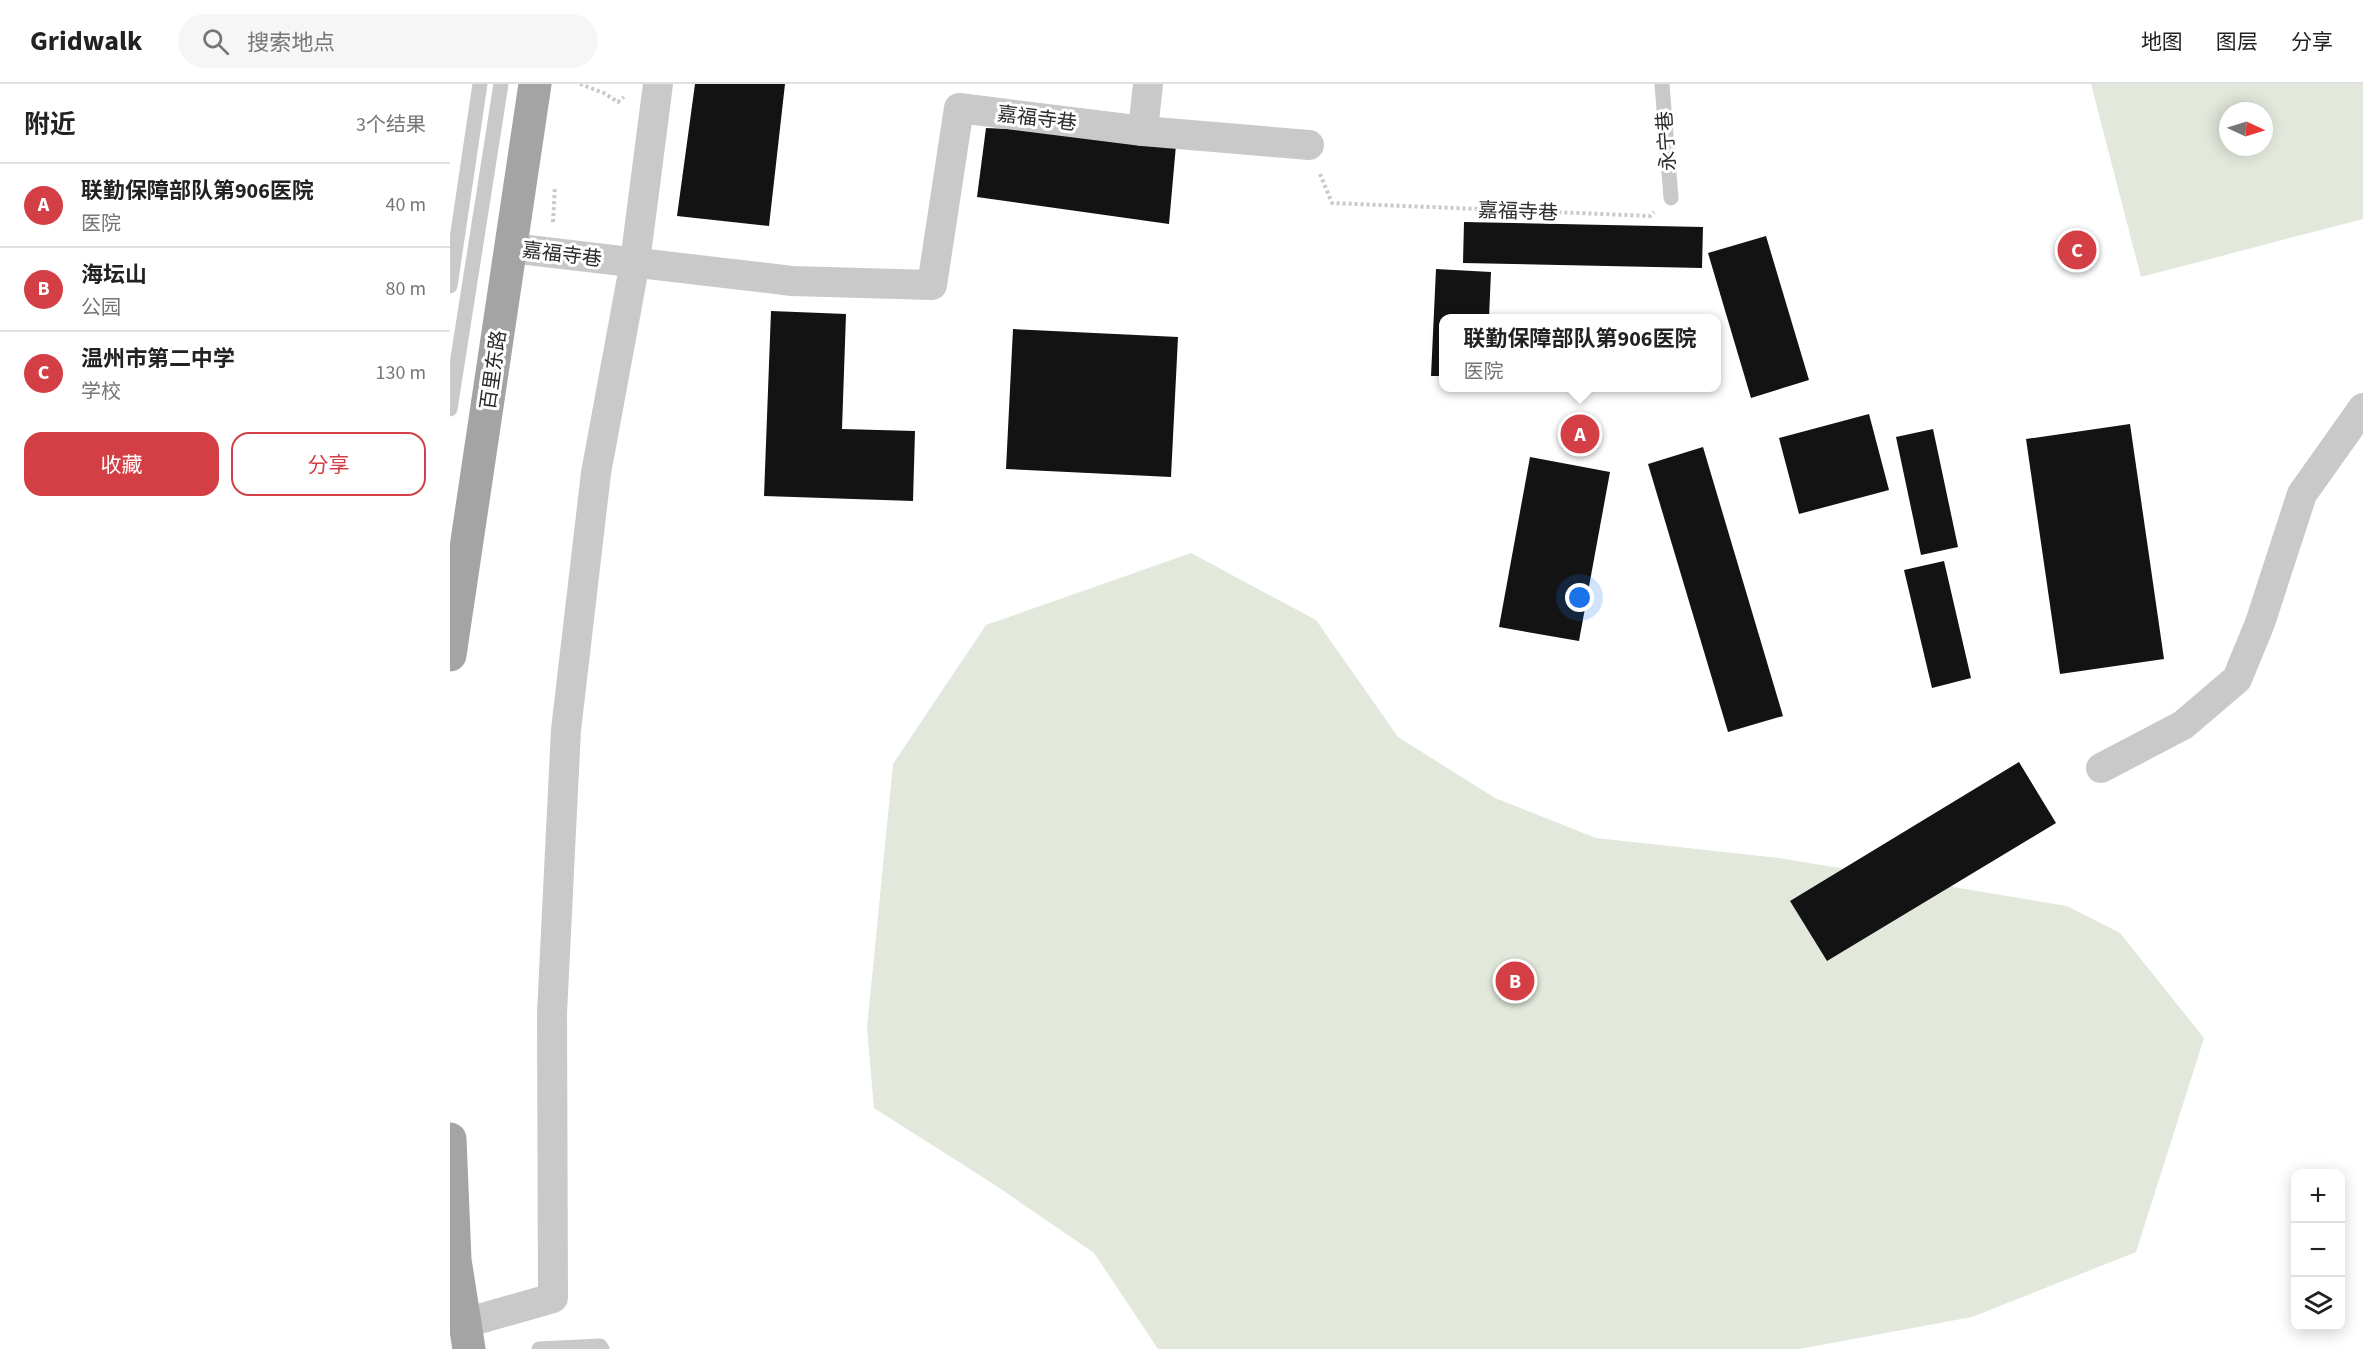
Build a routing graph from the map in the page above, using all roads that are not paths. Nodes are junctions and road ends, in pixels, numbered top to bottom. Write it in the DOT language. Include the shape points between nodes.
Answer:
graph roads {
  1 [pos="480,84"];
  2 [pos="501,84"];
  3 [pos="535,84"];
  4 [pos="658,84"];
  5 [pos="1148,84"];
  6 [pos="1662,84"];
  7 [pos="961,96"];
  8 [pos="1143,131"];
  9 [pos="1309,145"];
  10 [pos="1671,198"];
  11 [pos="511,248"];
  12 [pos="635,262"];
  13 [pos="450,286"];
  14 [pos="2363,408"];
  15 [pos="450,409"];
  16 [pos="450,655"];
  17 [pos="2101,768"];
  18 [pos="450,1139"];
  19 [pos="467,1336"];
  20 [pos="539,1349"];
  21 [pos="602,1349"];
  1 -- 13 [label="lane"];
  2 -- 15 [label="lane"];
  3 -- 11 [label="main road, 百里东路"];
  4 -- 12 [label="street"];
  5 -- 8 [label="street"];
  6 -- 10 [label="lane, 永宁巷"];
  7 -- 8 [label="street, 嘉福寺巷"];
  7 -- 12 [label="street, 嘉福寺巷" via="932,285 792,281"];
  8 -- 9 [label="street, 嘉福寺巷"];
  11 -- 12 [label="street, 嘉福寺巷"];
  11 -- 16 [label="main road, 百里东路"];
  12 -- 19 [label="street" via="596,473 566,730 552,1013 553,1298"];
  14 -- 17 [label="street" via="2302,494 2260,623 2237,679 2183,725"];
  18 -- 19 [label="main road" via="455,1260"];
  20 -- 21 [label="lane"];
}
